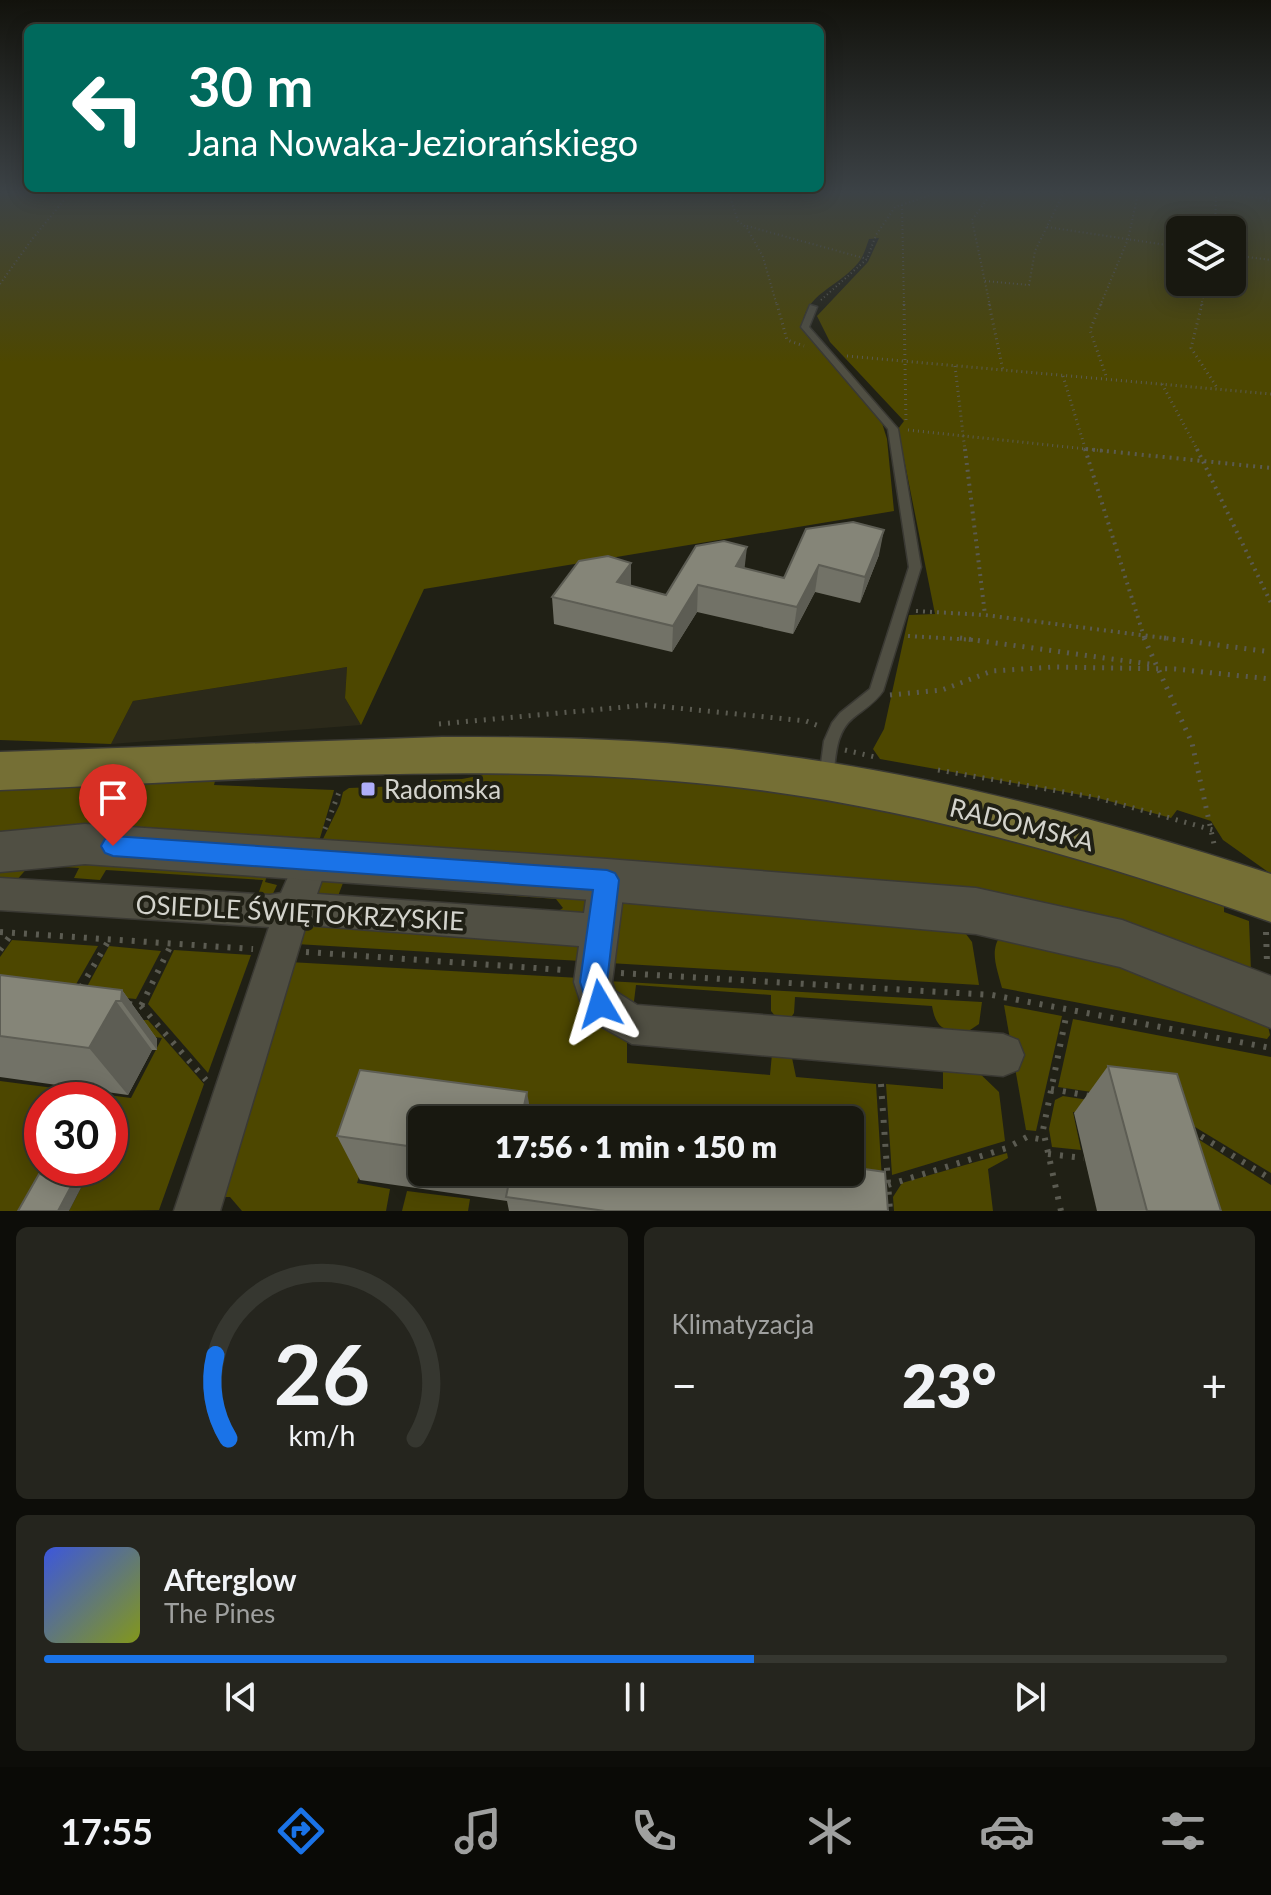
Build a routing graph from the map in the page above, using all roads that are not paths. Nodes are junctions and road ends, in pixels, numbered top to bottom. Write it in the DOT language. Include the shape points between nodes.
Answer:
graph roads {
  1 [pos="813,307"];
  2 [pos="0,771"];
  3 [pos="826,782"];
  4 [pos="316,850"];
  5 [pos="0,852"];
  6 [pos="607,880"];
  7 [pos="0,894"];
  8 [pos="293,908"];
  9 [pos="1268,911"];
  10 [pos="600,931"];
  11 [pos="1269,987"];
  12 [pos="1003,1055"];
  13 [pos="197,1211"];
  1 -- 3 [label="lane" via="805,327 893,429 915,567 876,691 834,732"];
  2 -- 3 [label="main road, RADOMSKA" via="448,756 589,757"];
  3 -- 9 [label="main road, RADOMSKA" via="991,815 1196,873"];
  4 -- 5 [label="street" via="85,844"];
  4 -- 6 [label="street"];
  4 -- 8 [label="street"];
  6 -- 10 [label="street"];
  6 -- 11 [label="street" via="976,911 1122,944"];
  7 -- 8 [label="street, OSIEDLE ŚWIĘTOKRZYSKIE" via="270,911"];
  8 -- 10 [label="street, OSIEDLE ŚWIĘTOKRZYSKIE"];
  8 -- 13 [label="street"];
  10 -- 12 [label="street" via="593,982 600,1004 632,1024"];
}
